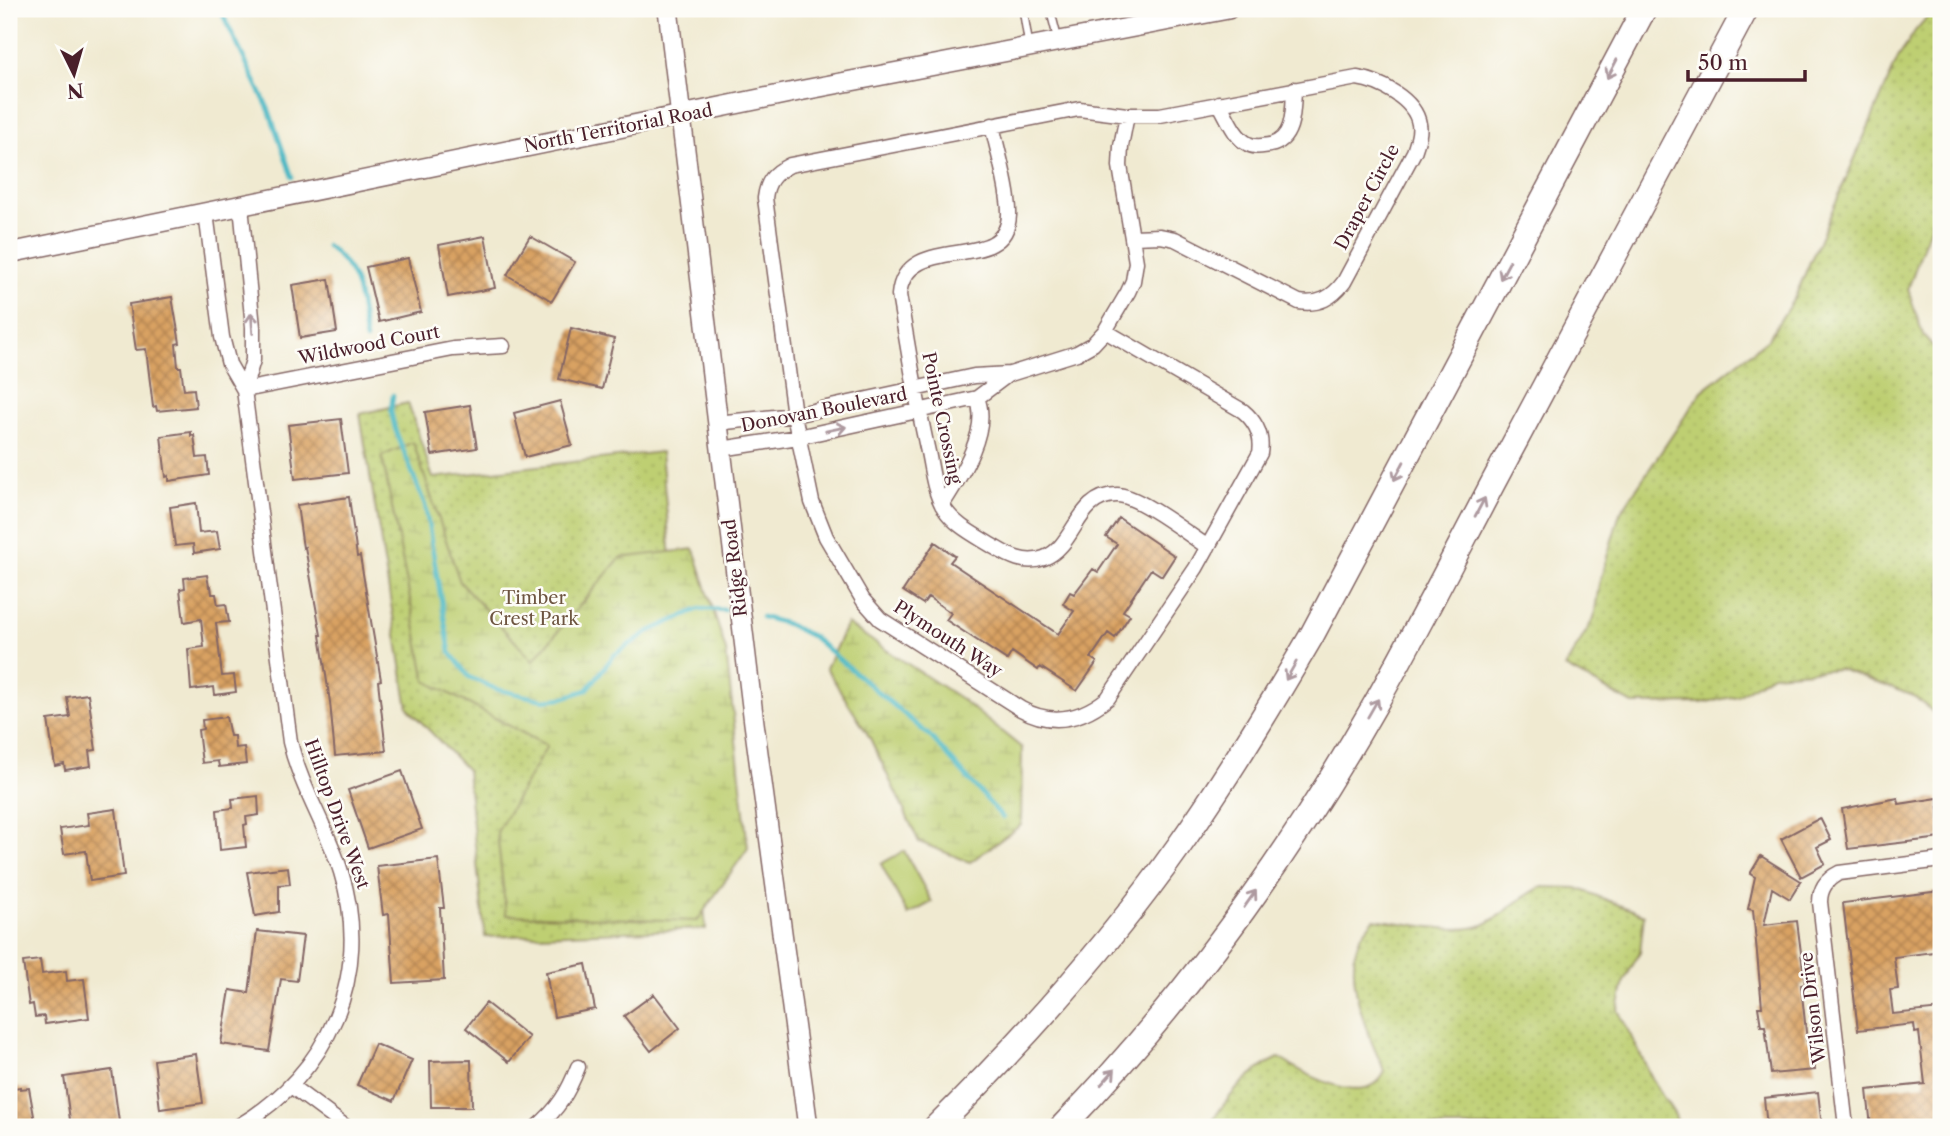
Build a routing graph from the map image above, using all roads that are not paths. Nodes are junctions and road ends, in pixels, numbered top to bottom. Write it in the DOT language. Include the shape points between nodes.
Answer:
graph roads {
  1 [pos="668,9"];
  2 [pos="1023,9"];
  3 [pos="1050,9"];
  4 [pos="1228,9"];
  5 [pos="1644,9"];
  6 [pos="1746,9"];
  7 [pos="1059,41"];
  8 [pos="1029,47"];
  9 [pos="1294,89"];
  10 [pos="1219,103"];
  11 [pos="1127,116"];
  12 [pos="680,117"];
  13 [pos="992,125"];
  14 [pos="241,206"];
  15 [pos="206,214"];
  16 [pos="1133,237"];
  17 [pos="9,253"];
  18 [pos="1105,331"];
  19 [pos="503,346"];
  20 [pos="1010,374"];
  21 [pos="915,389"];
  22 [pos="244,390"];
  23 [pos="976,398"];
  24 [pos="919,412"];
  25 [pos="794,415"];
  26 [pos="716,423"];
  27 [pos="798,437"];
  28 [pos="720,449"];
  29 [pos="942,505"];
  30 [pos="1208,547"];
  31 [pos="1941,860"];
  32 [pos="578,1067"];
  33 [pos="291,1086"];
  34 [pos="236,1127"];
  35 [pos="346,1127"];
  36 [pos="537,1127"];
  37 [pos="808,1127"];
  38 [pos="936,1127"];
  39 [pos="1062,1127"];
  40 [pos="1846,1127"];
  1 -- 12 [label="main road, Ridge Road"];
  2 -- 8 [label="lane"];
  3 -- 7 [label="lane"];
  4 -- 7 [label="main road, North Territorial Road"];
  5 -- 38 [label="highway, one-way" via="1312,635 1259,724 1178,848 1096,954"];
  39 -- 6 [label="highway, one-way" via="1182,990 1306,817 1375,704"];
  7 -- 8 [label="main road, North Territorial Road"];
  8 -- 12 [label="main road, North Territorial Road"];
  9 -- 10 [label="street, Draper Circle"];
  9 -- 10 [label="street" via="1286,134 1275,144 1259,147 1247,144 1235,132"];
  9 -- 16 [label="street, Draper Circle" via="1349,78 1368,79 1408,104 1419,123 1414,152 1335,293 1318,302 1299,302 1175,239"];
  10 -- 11 [label="street, Draper Circle" via="1160,115"];
  11 -- 13 [label="street, Plymouth Way" via="1079,109"];
  11 -- 16 [label="street, Donovan Boulevard" via="1120,166"];
  12 -- 14 [label="main road, North Territorial Road"];
  12 -- 26 [label="main road, Ridge Road"];
  13 -- 21 [label="street, Pointe Crossing" via="1009,208 1002,235 982,248 921,260 900,283"];
  13 -- 25 [label="street, Plymouth Way" via="790,165 770,179 765,198"];
  14 -- 15 [label="main road, North Territorial Road"];
  22 -- 14 [label="street, Hilltop Drive West, one-way" via="253,360 253,327"];
  15 -- 17 [label="main road, North Territorial Road"];
  15 -- 22 [label="street, Hilltop Drive West" via="222,337 229,364"];
  16 -- 18 [label="street, Donovan Boulevard" via="1133,281"];
  18 -- 20 [label="street, Donovan Boulevard" via="1077,353"];
  18 -- 30 [label="street, Plymouth Way" via="1243,411 1257,427 1261,447 1255,466"];
  19 -- 22 [label="street, Wildwood Court" via="453,349"];
  20 -- 21 [label="street, Donovan Boulevard" via="974,376"];
  20 -- 23 [label="street, Donovan Boulevard"];
  21 -- 24 [label="street, Pointe Crossing"];
  21 -- 25 [label="street, Donovan Boulevard"];
  22 -- 33 [label="street, Hilltop Drive West" via="290,742 303,786 341,871 351,921 350,966 339,1011 319,1051"];
  23 -- 24 [label="street, Donovan Boulevard"];
  23 -- 29 [label="street" via="982,423 960,478"];
  27 -- 24 [label="street, Donovan Boulevard, one-way"];
  24 -- 29 [label="street, Pointe Crossing"];
  25 -- 26 [label="street, Donovan Boulevard"];
  25 -- 27 [label="street, Plymouth Way"];
  26 -- 28 [label="main road, Ridge Road"];
  27 -- 28 [label="street, Donovan Boulevard"];
  27 -- 30 [label="street, Plymouth Way" via="812,502 826,537 869,610 1039,718 1076,717 1108,698"];
  28 -- 37 [label="main road, Ridge Road"];
  29 -- 30 [label="street, Pointe Crossing" via="960,525 1017,559 1048,557 1089,505 1114,495 1132,498"];
  31 -- 40 [label="street, Wilson Drive" via="1839,873 1824,885 1820,902"];
  32 -- 36 [label="street" via="568,1093"];
  33 -- 34 [label="street, Hilltop Drive West"];
  33 -- 35 [label="street"];
}
